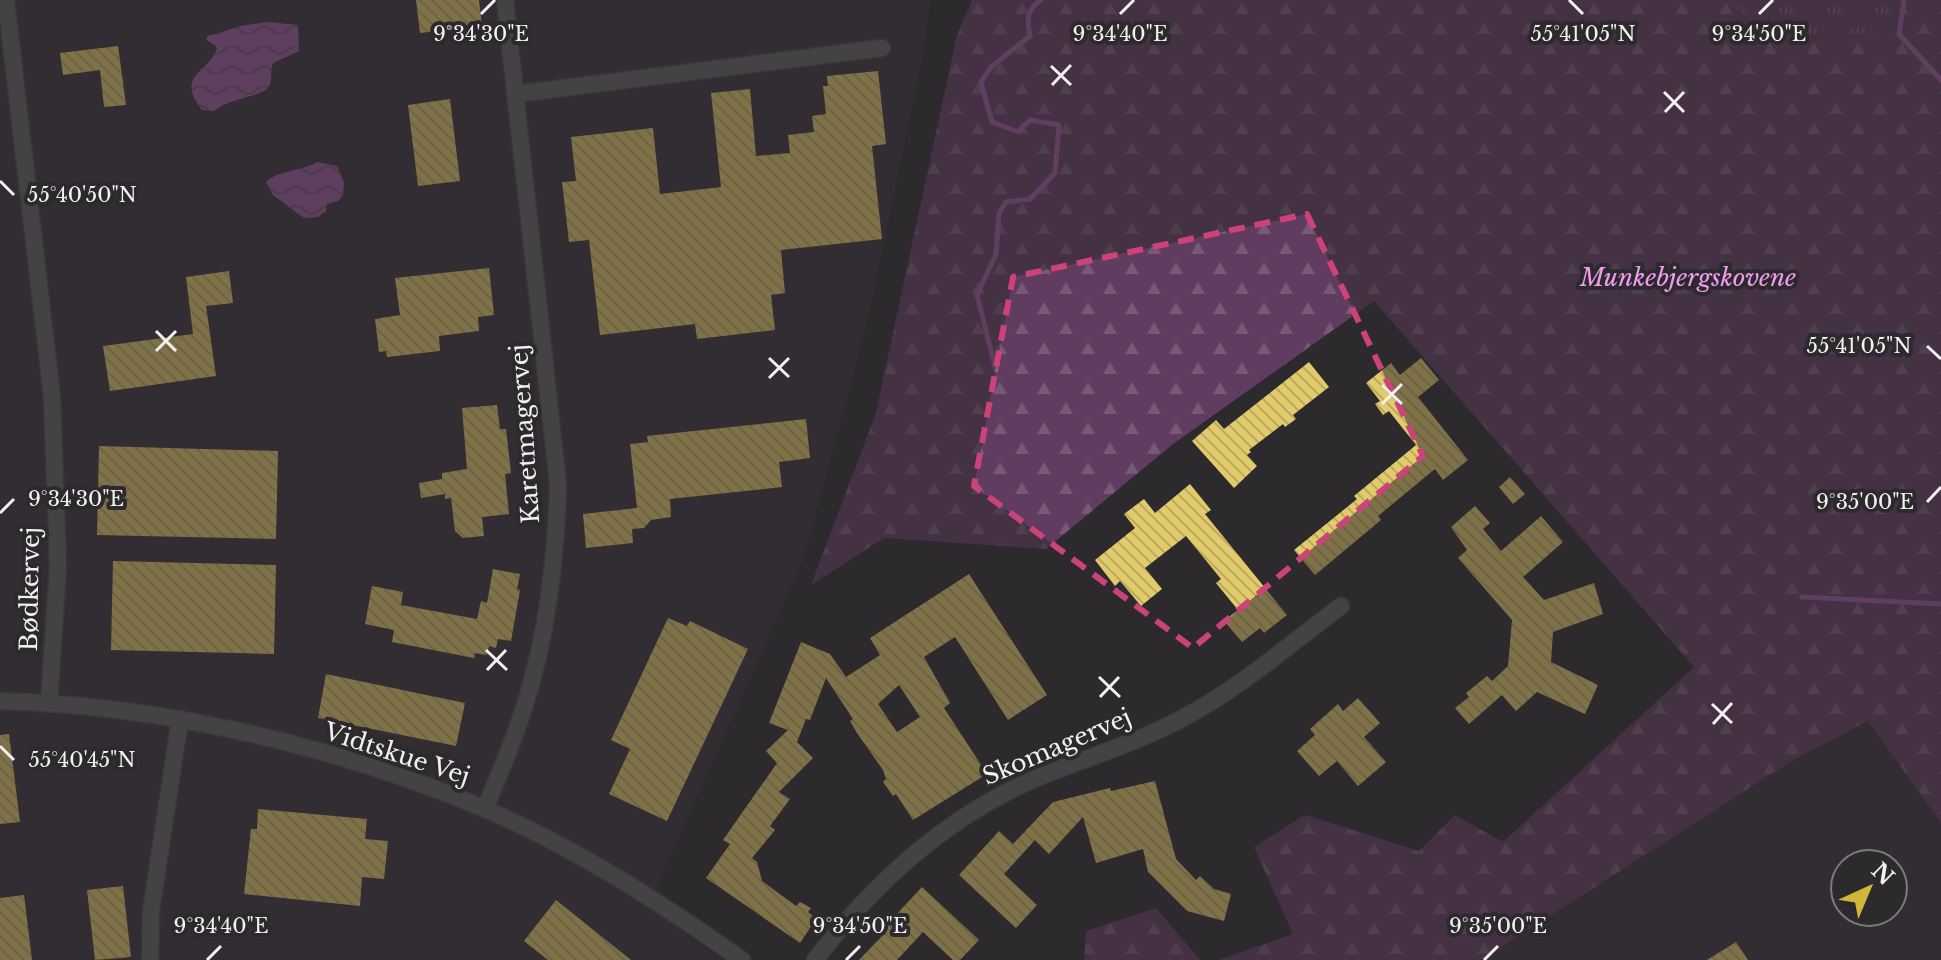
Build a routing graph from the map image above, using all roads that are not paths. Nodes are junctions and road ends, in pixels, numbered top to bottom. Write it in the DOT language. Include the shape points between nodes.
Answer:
graph roads {
  1 [pos="6,0"];
  2 [pos="505,0"];
  3 [pos="882,48"];
  4 [pos="515,94"];
  5 [pos="1341,606"];
  6 [pos="0,701"];
  7 [pos="49,702"];
  8 [pos="180,719"];
  9 [pos="485,809"];
  10 [pos="150,960"];
  11 [pos="742,960"];
  12 [pos="815,960"];
  1 -- 7 [label="street, Bødkervej" via="52,397 58,567"];
  2 -- 4 [label="street, Karetmagervej"];
  3 -- 4 [label="street"];
  4 -- 9 [label="street, Karetmagervej" via="558,484 557,544 538,656 516,732"];
  5 -- 12 [label="street, Skomagervej" via="1232,688 1184,717 1032,781 968,815 906,860"];
  6 -- 7 [label="street, Vidtskue Vej"];
  7 -- 8 [label="street, Vidtskue Vej"];
  8 -- 9 [label="street, Vidtskue Vej" via="377,768"];
  8 -- 10 [label="street" via="151,911"];
  9 -- 11 [label="street, Vidtskue Vej" via="661,903"];
}
